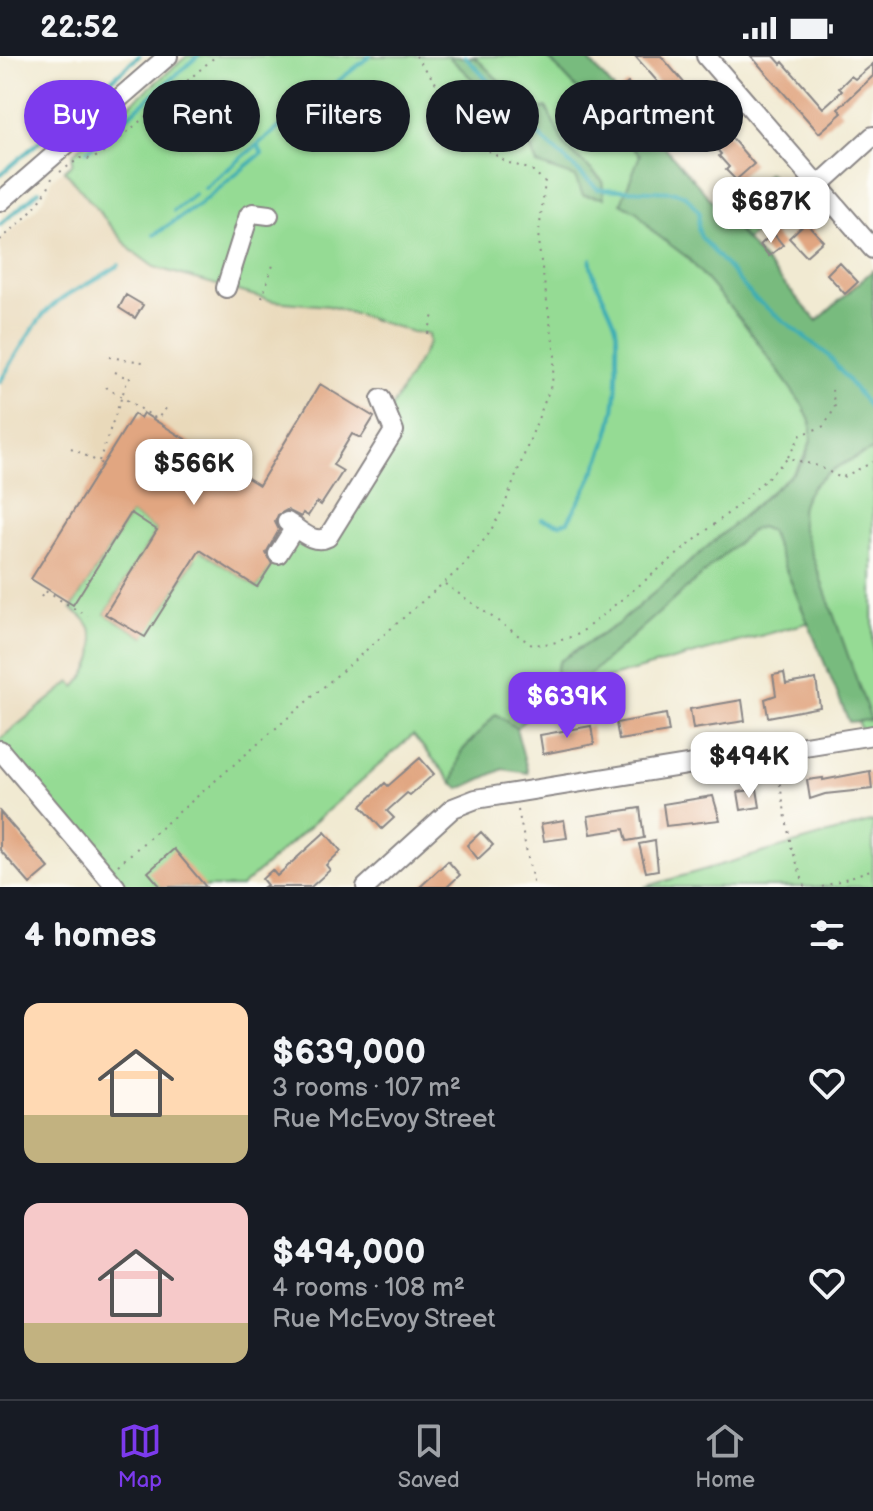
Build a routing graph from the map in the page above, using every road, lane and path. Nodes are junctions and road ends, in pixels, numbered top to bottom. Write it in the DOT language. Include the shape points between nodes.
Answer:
graph roads {
  1 [pos="168,56"];
  2 [pos="216,56"];
  3 [pos="416,56"];
  4 [pos="706,56"];
  5 [pos="873,136"];
  6 [pos="818,186"];
  7 [pos="0,202"];
  8 [pos="269,215"];
  9 [pos="0,240"];
  10 [pos="873,249"];
  11 [pos="273,265"];
  12 [pos="226,288"];
  13 [pos="262,298"];
  14 [pos="434,311"];
  15 [pos="428,334"];
  16 [pos="109,357"];
  17 [pos="143,362"];
  18 [pos="115,372"];
  19 [pos="106,387"];
  20 [pos="832,390"];
  21 [pos="121,397"];
  22 [pos="381,399"];
  23 [pos="168,406"];
  24 [pos="71,448"];
  25 [pos="788,458"];
  26 [pos="873,462"];
  27 [pos="278,554"];
  28 [pos="444,583"];
  29 [pos="41,597"];
  30 [pos="87,616"];
  31 [pos="873,735"];
  32 [pos="0,750"];
  33 [pos="775,750"];
  34 [pos="514,793"];
  35 [pos="873,869"];
  36 [pos="111,881"];
  37 [pos="366,887"];
  38 [pos="534,887"];
  39 [pos="805,887"];
  40 [pos="822,887"];
  1 -- 7 [label="street"];
  2 -- 9 [label="path" via="103,153 80,158 53,178 36,209"];
  3 -- 28 [label="path" via="482,146 545,182 538,241 555,355 552,383 503,509 475,553"];
  4 -- 6 [label="street"];
  5 -- 6 [label="street"];
  6 -- 10 [label="street"];
  8 -- 12 [label="street" via="249,215"];
  11 -- 13 [label="path"];
  14 -- 15 [label="path"];
  16 -- 17 [label="path"];
  18 -- 21 [label="path" via="130,378"];
  19 -- 21 [label="path"];
  20 -- 25 [label="path" via="835,408 824,426 801,435"];
  21 -- 23 [label="path" via="157,419"];
  21 -- 24 [label="path" via="101,462"];
  22 -- 27 [label="street" via="394,431 328,537 312,539 291,524"];
  25 -- 26 [label="path" via="841,478"];
  25 -- 28 [label="path" via="579,634 532,645"];
  28 -- 36 [label="path"];
  29 -- 30 [label="path" via="45,591"];
  31 -- 33 [label="street"];
  32 -- 36 [label="street"];
  33 -- 34 [label="street"];
  33 -- 39 [label="path" via="791,846"];
  34 -- 37 [label="street" via="453,808"];
  34 -- 38 [label="path"];
  35 -- 40 [label="path"];
}
